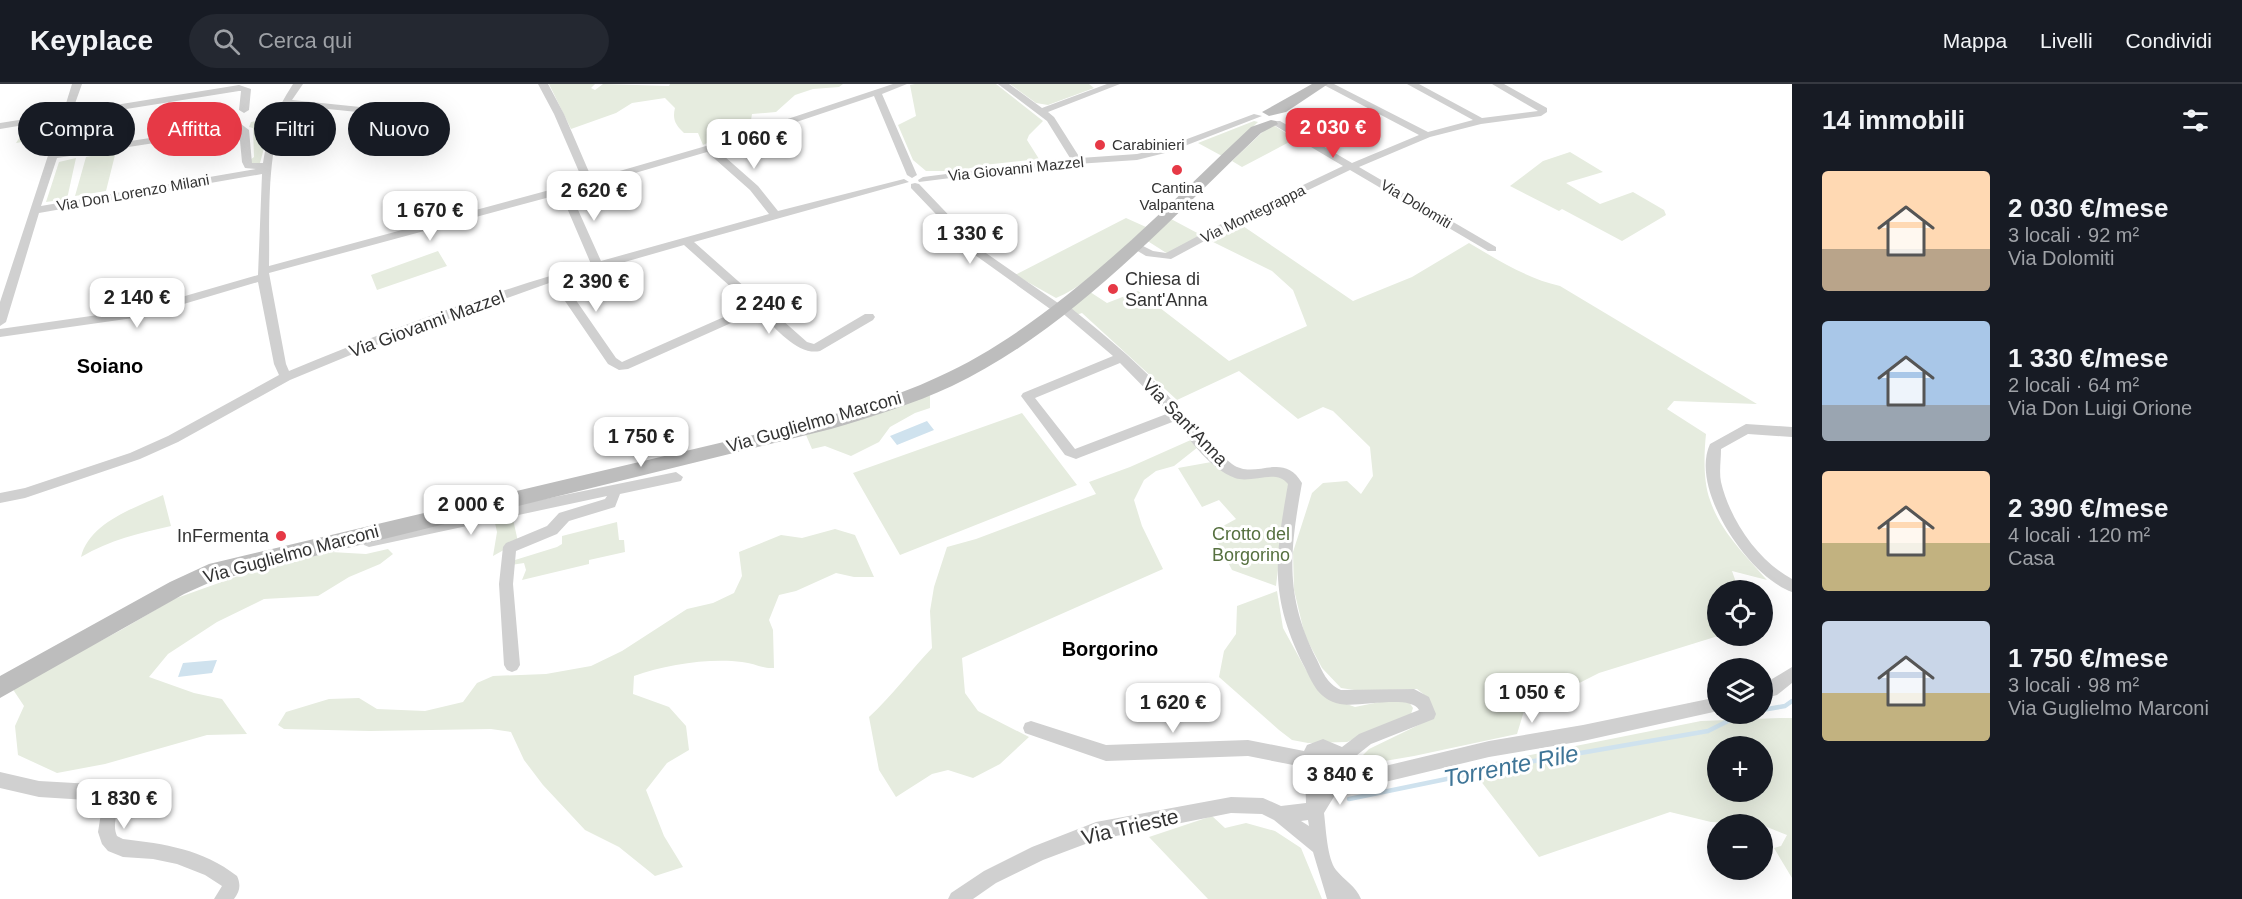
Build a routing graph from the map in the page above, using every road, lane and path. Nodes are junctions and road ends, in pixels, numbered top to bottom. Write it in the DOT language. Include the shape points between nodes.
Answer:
graph roads {
  1 [pos="77,84"];
  2 [pos="298,84"];
  3 [pos="543,84"];
  4 [pos="902,84"];
  5 [pos="1004,84"];
  6 [pos="1115,84"];
  7 [pos="1321,84"];
  8 [pos="1327,84"];
  9 [pos="1412,84"];
  10 [pos="1497,84"];
  11 [pos="877,92"];
  12 [pos="71,102"];
  13 [pos="286,102"];
  14 [pos="135,104"];
  15 [pos="244,110"];
  16 [pos="1042,111"];
  17 [pos="1265,119"];
  18 [pos="1480,121"];
  19 [pos="18,123"];
  20 [pos="0,126"];
  21 [pos="1427,135"];
  22 [pos="135,143"];
  23 [pos="709,148"];
  24 [pos="54,156"];
  25 [pos="269,156"];
  26 [pos="1077,161"];
  27 [pos="247,162"];
  28 [pos="1352,166"];
  29 [pos="267,168"];
  30 [pos="229,176"];
  31 [pos="914,181"];
  32 [pos="589,183"];
  33 [pos="564,190"];
  34 [pos="37,210"];
  35 [pos="776,215"];
  36 [pos="686,241"];
  37 [pos="1135,245"];
  38 [pos="1492,249"];
  39 [pos="597,266"];
  40 [pos="263,274"];
  41 [pos="555,278"];
  42 [pos="759,306"];
  43 [pos="1059,307"];
  44 [pos="869,317"];
  45 [pos="0,322"];
  46 [pos="0,333"];
  47 [pos="1121,358"];
  48 [pos="286,377"];
  49 [pos="1178,416"];
  50 [pos="1792,432"];
  51 [pos="676,477"];
  52 [pos="612,490"];
  53 [pos="0,498"];
  54 [pos="322,545"];
  55 [pos="1792,586"];
  56 [pos="512,665"];
  57 [pos="1792,674"];
  58 [pos="0,688"];
  59 [pos="1773,688"];
  60 [pos="1707,706"];
  61 [pos="1031,728"];
  62 [pos="1345,763"];
  63 [pos="1311,767"];
  64 [pos="0,780"];
  65 [pos="1332,783"];
  66 [pos="1315,810"];
  67 [pos="1280,814"];
  68 [pos="1320,847"];
  69 [pos="1330,876"];
  70 [pos="223,899"];
  71 [pos="957,899"];
  72 [pos="1336,899"];
  73 [pos="1352,899"];
  1 -- 12 [label="street"];
  2 -- 13 [label="street"];
  3 -- 32 [label="street"];
  4 -- 11 [label="street"];
  5 -- 16 [label="street"];
  6 -- 16 [label="street"];
  7 -- 17 [label="street, Via Guglielmo Marconi"];
  8 -- 21 [label="street"];
  9 -- 18 [label="street"];
  10 -- 18 [label="street, Via Montegrappa" via="1545,110"];
  11 -- 23 [label="street"];
  11 -- 31 [label="street"];
  14 -- 15 [label="street" via="239,88 246,89"];
  16 -- 26 [label="street" via="1057,127"];
  17 -- 26 [label="street, Via Giovanni Mazzel" via="1147,155"];
  17 -- 28 [label="street, Via Dolomiti"];
  17 -- 37 [label="street, Via Guglielmo Marconi"];
  18 -- 21 [label="street, Via Montegrappa"];
  19 -- 20 [label="street"];
  21 -- 28 [label="street, Via Montegrappa"];
  22 -- 27 [label="street" via="241,127"];
  23 -- 32 [label="street"];
  23 -- 35 [label="street"];
  24 -- 34 [label="street"];
  25 -- 29 [label="street"];
  26 -- 31 [label="street, Via Giovanni Mazzel"];
  27 -- 29 [label="street" via="254,168"];
  27 -- 30 [label="street"];
  28 -- 37 [label="street, Via Montegrappa" via="1167,257 1150,254"];
  28 -- 38 [label="street, Via Dolomiti"];
  29 -- 30 [label="street, Via Don Lorenzo Milani"];
  29 -- 40 [label="street"];
  30 -- 34 [label="street, Via Don Lorenzo Milani"];
  31 -- 35 [label="street, Via Giovanni Mazzel"];
  31 -- 43 [label="street, Via Sant'Anna" via="972,247"];
  32 -- 33 [label="street"];
  33 -- 39 [label="street"];
  33 -- 40 [label="street"];
  34 -- 45 [label="street"];
  35 -- 36 [label="street, Via Giovanni Mazzel"];
  36 -- 39 [label="street, Via Giovanni Mazzel"];
  36 -- 42 [label="street"];
  37 -- 43 [label="street, Via Guglielmo Marconi"];
  39 -- 41 [label="street, Via Giovanni Mazzel"];
  40 -- 46 [label="street" via="140,314"];
  40 -- 48 [label="street" via="280,364"];
  41 -- 42 [label="street" via="612,362 619,366"];
  41 -- 48 [label="street, Via Giovanni Mazzel" via="361,346"];
  42 -- 44 [label="street" via="810,348"];
  43 -- 47 [label="street, Via Sant'Anna"];
  43 -- 54 [label="street, Via Guglielmo Marconi" via="980,363 877,409"];
  47 -- 49 [label="street, Via Sant'Anna"];
  47 -- 49 [label="street" via="1027,396 1070,452 1076,454"];
  48 -- 53 [label="street, Via Giovanni Mazzel" via="135,456"];
  49 -- 62 [label="street, Via Sant'Anna" via="1234,472 1251,475 1277,470 1292,477 1295,483 1284,551 1286,606 1295,639 1326,691 1346,700 1408,693 1427,706 1428,714 1365,740"];
  50 -- 55 [label="street" via="1746,429 1715,447 1714,482 1733,529 1768,570"];
  51 -- 52 [label="street"];
  52 -- 54 [label="street" via="374,541"];
  52 -- 56 [label="street" via="610,503 564,517 552,530 512,547 506,558"];
  54 -- 58 [label="street, Via Guglielmo Marconi" via="195,579"];
  57 -- 59 [label="street"];
  60 -- 62 [label="street" via="1489,749 1385,774"];
  61 -- 63 [label="street" via="1106,753 1248,748"];
  62 -- 63 [label="street" via="1330,748 1318,748 1313,750"];
  62 -- 65 [label="street" via="1344,779"];
  63 -- 65 [label="street" via="1325,782"];
  63 -- 66 [label="street"];
  64 -- 70 [label="street" via="39,789 110,793 106,828 109,839 118,848 165,852 210,868 231,882"];
  65 -- 66 [label="street"];
  66 -- 67 [label="street, Via Trieste"];
  66 -- 68 [label="street"];
  67 -- 68 [label="street, Via Trieste"];
  67 -- 71 [label="street, Via Trieste" via="1263,806 1231,805 1096,831 1038,853"];
  68 -- 69 [label="street"];
  69 -- 72 [label="street"];
  69 -- 73 [label="street"];
}
